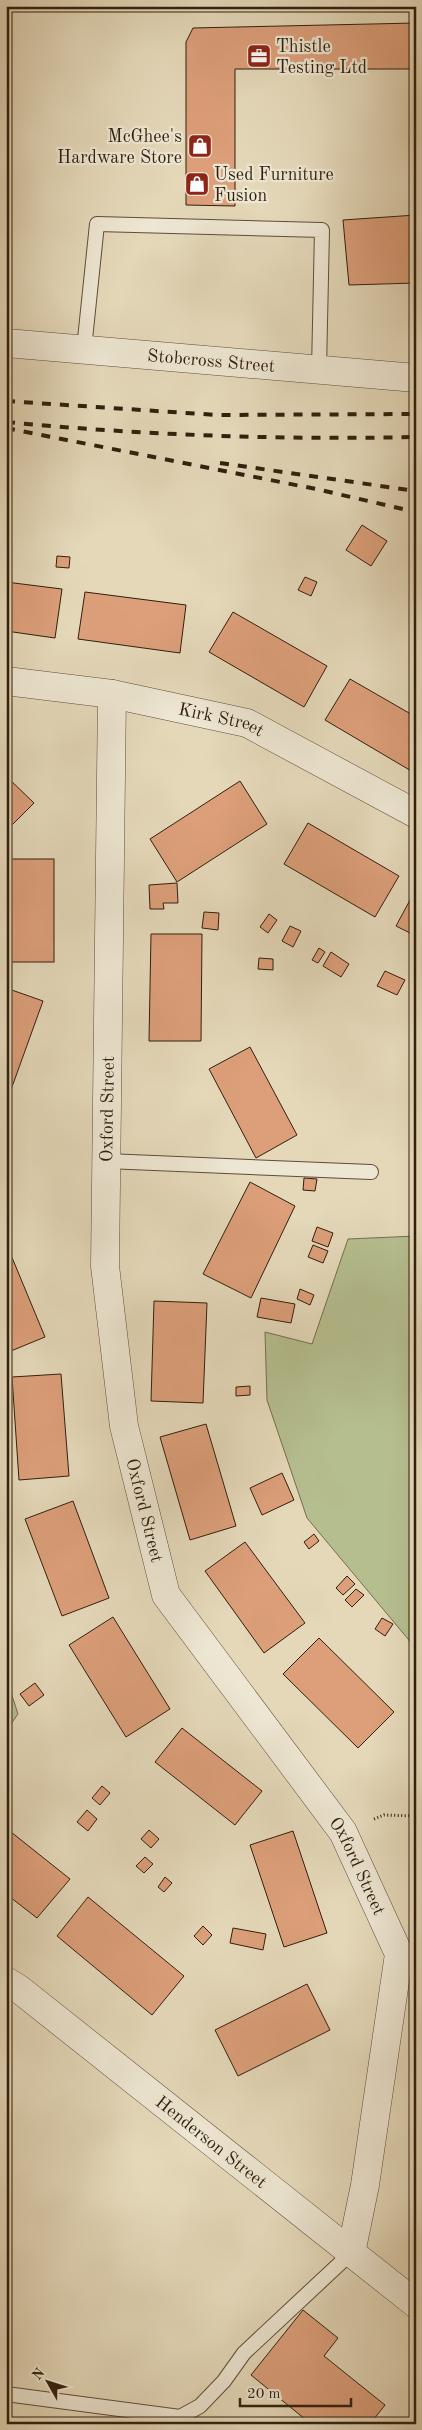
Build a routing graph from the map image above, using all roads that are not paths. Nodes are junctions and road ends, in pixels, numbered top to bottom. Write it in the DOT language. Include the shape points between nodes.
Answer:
graph roads {
  1 [pos="6,343"];
  2 [pos="84,349"];
  3 [pos="319,370"];
  4 [pos="416,378"];
  5 [pos="6,681"];
  6 [pos="112,694"];
  7 [pos="416,814"];
  8 [pos="106,1161"];
  9 [pos="371,1172"];
  10 [pos="6,1981"];
  11 [pos="351,2253"];
  12 [pos="416,2304"];
  13 [pos="6,2394"];
  1 -- 2 [label="street, Stobcross Street"];
  2 -- 3 [label="street, Stobcross Street"];
  2 -- 3 [label="lane" via="97,224 322,230"];
  3 -- 4 [label="street, Stobcross Street"];
  5 -- 6 [label="street, Kirk Street"];
  6 -- 7 [label="street, Kirk Street" via="248,723"];
  6 -- 8 [label="street, Oxford Street"];
  8 -- 9 [label="lane"];
  8 -- 11 [label="street, Oxford Street" via="105,1266 124,1426 166,1594 343,1832 398,1954 365,2185"];
  10 -- 11 [label="street, Henderson Street"];
  11 -- 12 [label="street, Henderson Street"];
  11 -- 13 [label="lane" via="244,2353 200,2406 180,2417"];
}
